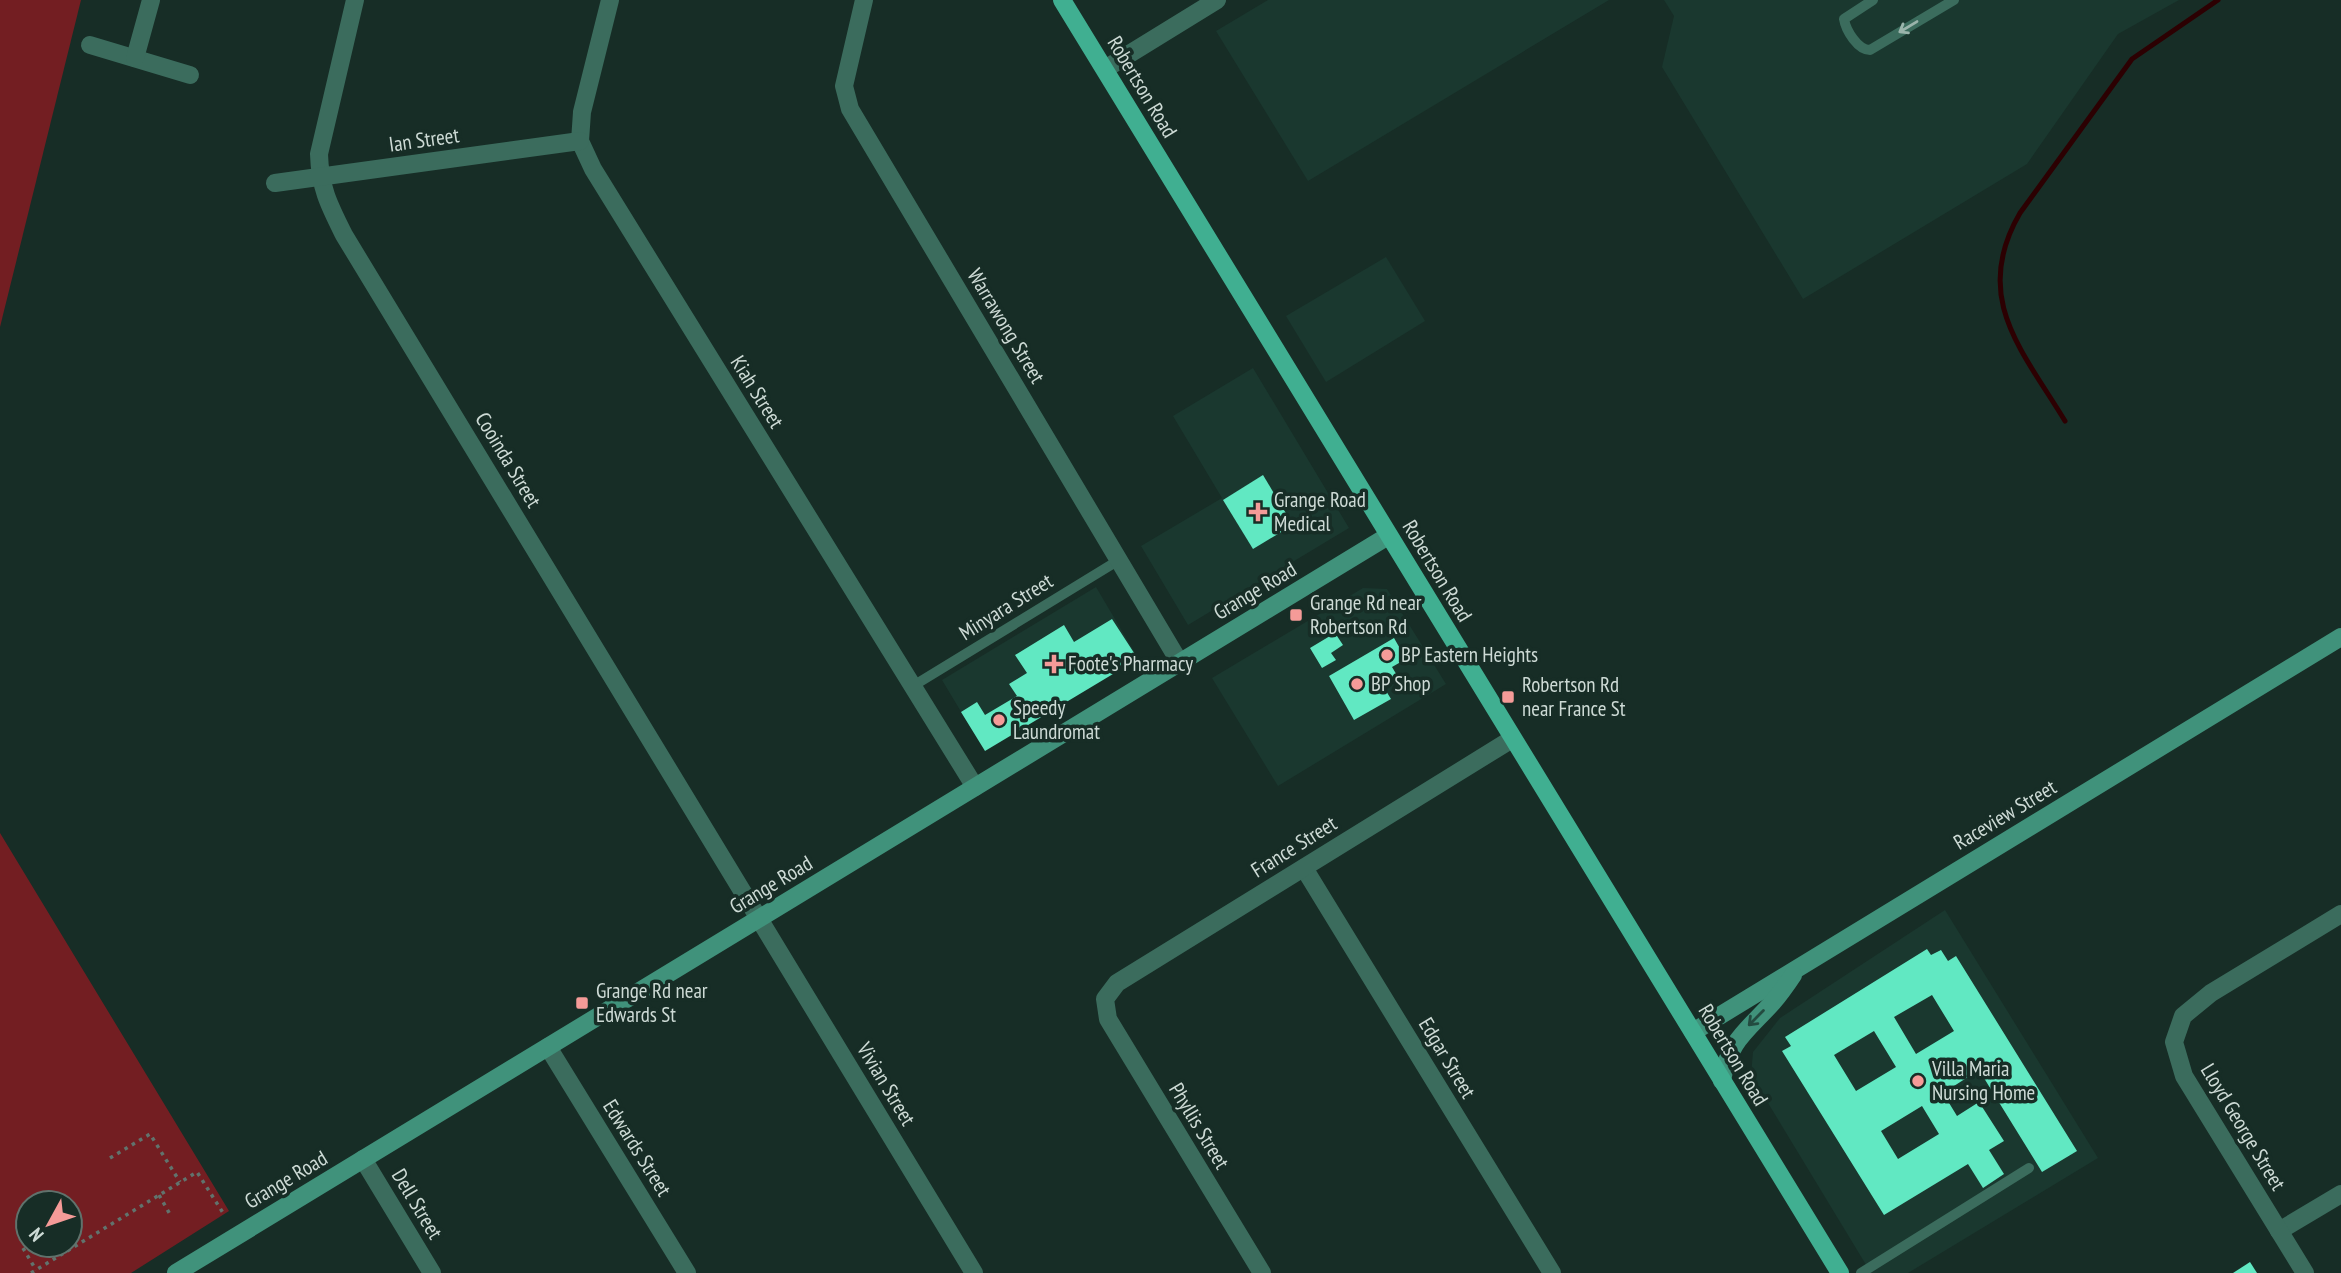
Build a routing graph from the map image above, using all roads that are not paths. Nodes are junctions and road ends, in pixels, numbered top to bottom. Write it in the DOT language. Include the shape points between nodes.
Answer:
graph roads {
  1 [pos="151,0"];
  2 [pos="355,0"];
  3 [pos="610,0"];
  4 [pos="864,0"];
  5 [pos="1062,0"];
  6 [pos="1217,0"];
  7 [pos="1873,0"];
  8 [pos="1954,0"];
  9 [pos="90,45"];
  10 [pos="135,58"];
  11 [pos="1105,69"];
  12 [pos="190,75"];
  13 [pos="580,141"];
  14 [pos="319,178"];
  15 [pos="275,183"];
  16 [pos="1388,536"];
  17 [pos="1119,560"];
  18 [pos="2341,637"];
  19 [pos="1180,663"];
  20 [pos="913,687"];
  21 [pos="1512,739"];
  22 [pos="975,787"];
  23 [pos="1304,868"];
  24 [pos="2341,914"];
  25 [pos="759,919"];
  26 [pos="1800,966"];
  27 [pos="1105,999"];
  28 [pos="1693,1032"];
  29 [pos="548,1047"];
  30 [pos="1722,1081"];
  31 [pos="363,1160"];
  32 [pos="2029,1168"];
  33 [pos="2341,1194"];
  34 [pos="2279,1231"];
  35 [pos="176,1273"];
  36 [pos="432,1273"];
  37 [pos="687,1273"];
  38 [pos="974,1273"];
  39 [pos="1262,1273"];
  40 [pos="1552,1273"];
  41 [pos="1839,1273"];
  42 [pos="1861,1273"];
  43 [pos="2305,1273"];
  1 -- 10 [label="street"];
  2 -- 14 [label="street, Cooinda Street" via="318,154"];
  3 -- 13 [label="street" via="582,112"];
  4 -- 17 [label="street, Warrawong Street" via="844,86 850,109"];
  5 -- 11 [label="main road, Robertson Road"];
  6 -- 11 [label="street"];
  8 -- 7 [label="lane, one-way" via="1865,50 1844,19"];
  9 -- 10 [label="street"];
  10 -- 12 [label="street"];
  11 -- 16 [label="main road, Robertson Road"];
  13 -- 14 [label="street, Ian Street"];
  13 -- 20 [label="street, Kiah Street"];
  14 -- 15 [label="street, Ian Street"];
  14 -- 25 [label="street, Cooinda Street" via="344,235"];
  16 -- 19 [label="main road, Grange Road"];
  16 -- 21 [label="main road, Robertson Road"];
  17 -- 19 [label="street, Warrawong Street"];
  17 -- 20 [label="lane, Minyara Street"];
  18 -- 26 [label="main road, Raceview Street"];
  19 -- 22 [label="main road, Grange Road"];
  20 -- 22 [label="street, Kiah Street"];
  21 -- 23 [label="street, France Street"];
  21 -- 28 [label="main road, Robertson Road"];
  22 -- 25 [label="main road, Grange Road"];
  23 -- 27 [label="street, France Street" via="1117,984"];
  23 -- 40 [label="street, Edgar Street"];
  24 -- 34 [label="street, Lloyd George Street" via="2211,993 2183,1016 2174,1042 2184,1076"];
  25 -- 29 [label="main road, Grange Road"];
  25 -- 38 [label="street, Vivian Street"];
  26 -- 28 [label="main road, Raceview Street"];
  26 -- 30 [label="main road, one-way" via="1733,1045"];
  27 -- 39 [label="street, Phyllis Street" via="1108,1019"];
  28 -- 30 [label="main road, Robertson Road"];
  29 -- 31 [label="main road, Grange Road"];
  29 -- 37 [label="street, Edwards Street"];
  30 -- 41 [label="main road, Robertson Road"];
  31 -- 35 [label="main road, Grange Road"];
  31 -- 36 [label="street, Dell Street"];
  32 -- 42 [label="lane"];
  33 -- 34 [label="street"];
  34 -- 43 [label="street, Lloyd George Street"];
}
